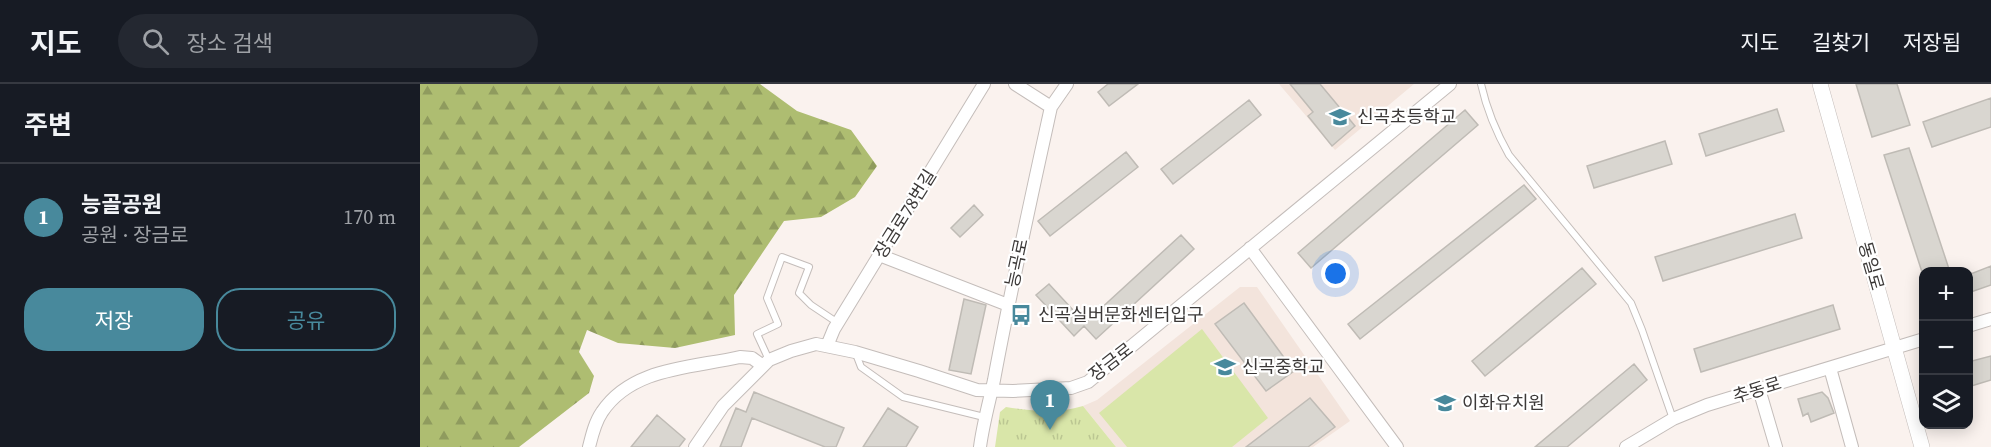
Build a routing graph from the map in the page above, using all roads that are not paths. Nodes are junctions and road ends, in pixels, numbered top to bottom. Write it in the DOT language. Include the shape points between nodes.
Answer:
graph roads {
  1 [pos="984,84"];
  2 [pos="1015,84"];
  3 [pos="1067,84"];
  4 [pos="1449,84"];
  5 [pos="1481,84"];
  6 [pos="1820,84"];
  7 [pos="1051,107"];
  8 [pos="1250,248"];
  9 [pos="879,255"];
  10 [pos="1008,305"];
  11 [pos="1991,319"];
  12 [pos="838,323"];
  13 [pos="1973,324"];
  14 [pos="1919,340"];
  15 [pos="827,346"];
  16 [pos="1894,348"];
  17 [pos="855,352"];
  18 [pos="766,363"];
  19 [pos="1830,368"];
  20 [pos="1759,389"];
  21 [pos="991,392"];
  22 [pos="984,417"];
  23 [pos="1673,419"];
  24 [pos="589,447"];
  25 [pos="695,447"];
  26 [pos="980,447"];
  27 [pos="1397,447"];
  28 [pos="1626,447"];
  29 [pos="1776,447"];
  30 [pos="1852,447"];
  31 [pos="1922,447"];
  1 -- 9 [label="street, 장금로78번길"];
  2 -- 7 [label="street"];
  3 -- 7 [label="street, 능곡로"];
  4 -- 8 [label="street, 장금로"];
  5 -- 23 [label="lane" via="1494,129 1509,155 1631,303"];
  6 -- 16 [label="street, 동일로"];
  7 -- 10 [label="street, 능곡로"];
  8 -- 21 [label="street, 장금로" via="1088,382 1071,388"];
  8 -- 27 [label="street"];
  9 -- 10 [label="street"];
  9 -- 12 [label="street, 장금로78번길"];
  10 -- 21 [label="street, 능곡로"];
  11 -- 13 [label="street"];
  12 -- 15 [label="street, 장금로78번길"];
  12 -- 18 [label="lane" via="799,293 809,267 782,257 767,298 778,324 757,334"];
  14 -- 16 [label="street, 추동로"];
  15 -- 17 [label="street, 장금로"];
  15 -- 18 [label="street, 장금로" via="806,346"];
  16 -- 19 [label="street, 추동로"];
  16 -- 31 [label="street, 동일로"];
  17 -- 21 [label="street, 장금로"];
  17 -- 22 [label="lane" via="861,367 903,397"];
  18 -- 24 [label="street" via="740,357 658,372 636,382 613,398 601,413"];
  18 -- 25 [label="street, 장금로" via="723,406"];
  19 -- 20 [label="street, 추동로"];
  19 -- 30 [label="street"];
  20 -- 23 [label="street, 추동로"];
  20 -- 29 [label="street"];
  21 -- 22 [label="street, 능곡로"];
  22 -- 26 [label="street, 능곡로"];
  23 -- 28 [label="street, 추동로"];
}
